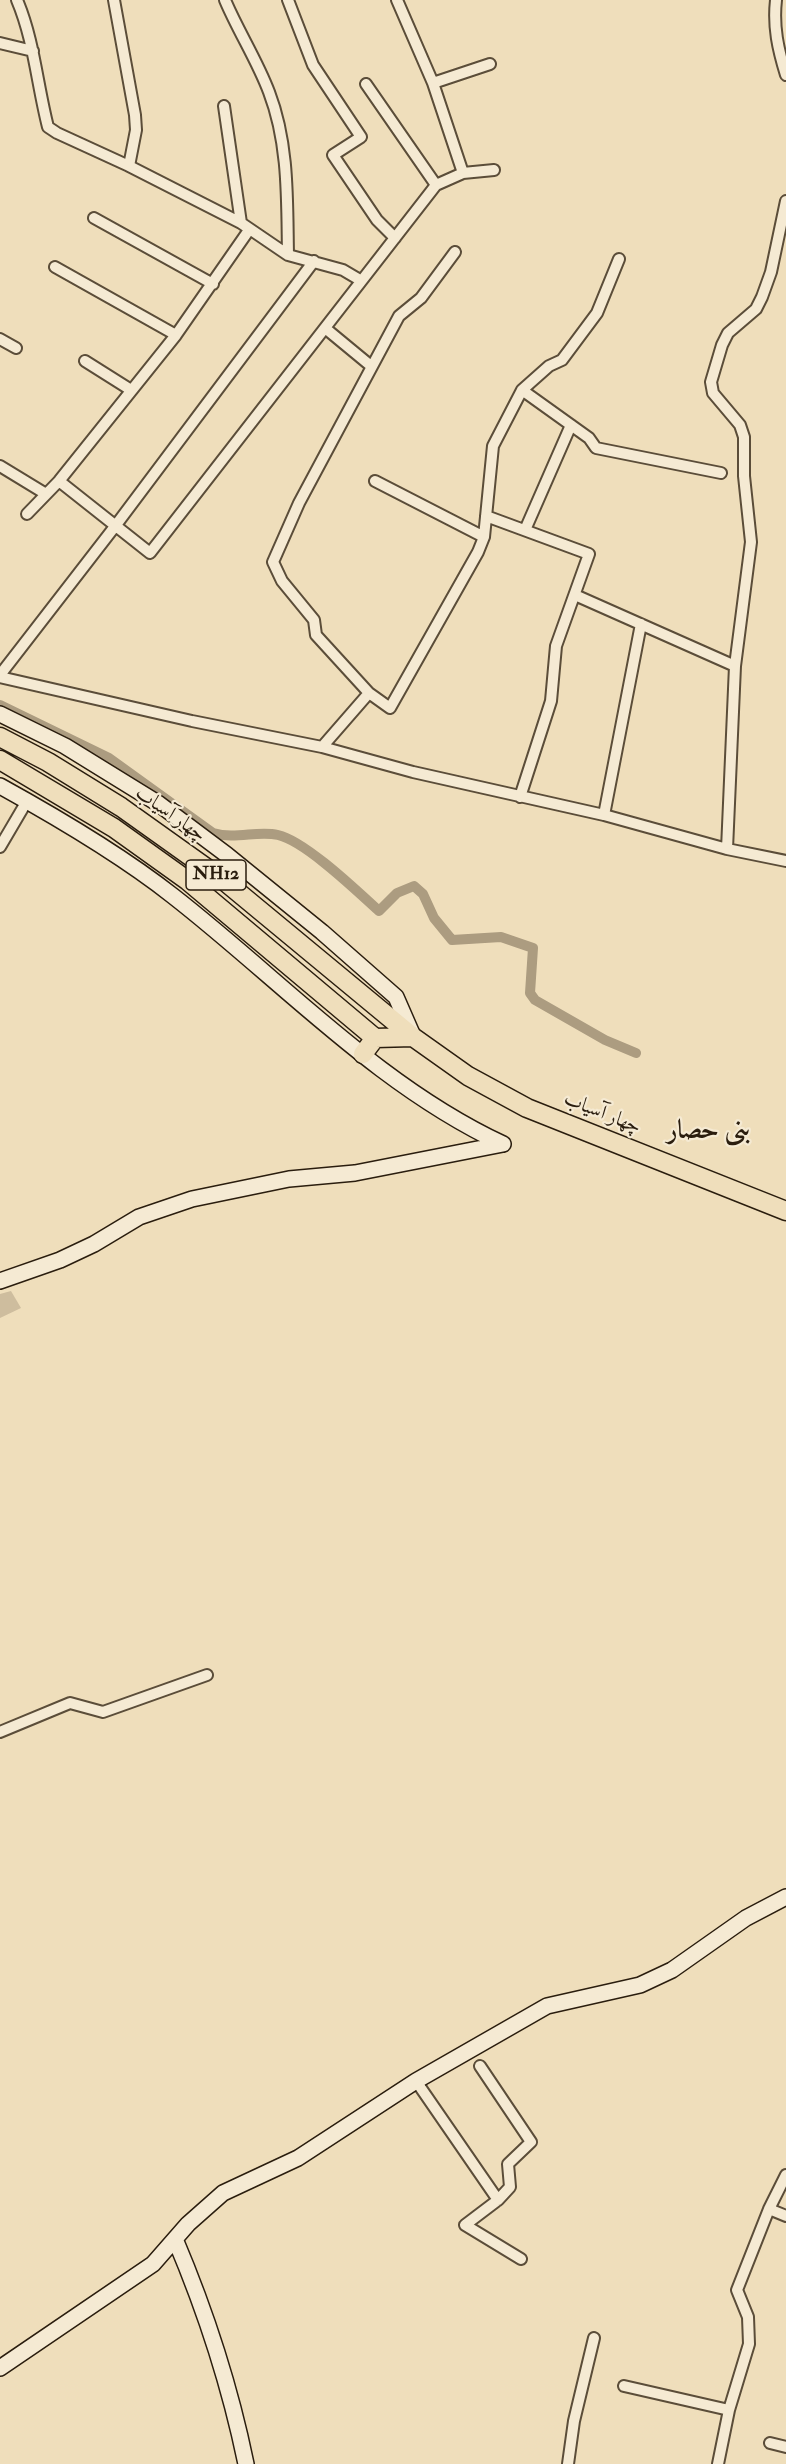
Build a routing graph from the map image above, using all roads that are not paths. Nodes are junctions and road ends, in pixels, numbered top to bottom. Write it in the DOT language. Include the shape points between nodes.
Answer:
graph roads {
  1 [pos="17,0"];
  2 [pos="114,0"];
  3 [pos="225,0"];
  4 [pos="288,0"];
  5 [pos="397,0"];
  6 [pos="776,0"];
  7 [pos="0,43"];
  8 [pos="33,51"];
  9 [pos="490,64"];
  10 [pos="786,75"];
  11 [pos="433,83"];
  12 [pos="366,84"];
  13 [pos="224,106"];
  14 [pos="129,166"];
  15 [pos="494,170"];
  16 [pos="463,173"];
  17 [pos="436,185"];
  18 [pos="786,201"];
  19 [pos="94,218"];
  20 [pos="245,226"];
  21 [pos="395,238"];
  22 [pos="455,252"];
  23 [pos="288,255"];
  24 [pos="619,259"];
  25 [pos="314,261"];
  26 [pos="55,267"];
  27 [pos="360,280"];
  28 [pos="213,284"];
  29 [pos="325,328"];
  30 [pos="176,335"];
  31 [pos="0,339"];
  32 [pos="16,348"];
  33 [pos="85,361"];
  34 [pos="371,366"];
  35 [pos="131,390"];
  36 [pos="522,390"];
  37 [pos="571,425"];
  38 [pos="0,466"];
  39 [pos="721,473"];
  40 [pos="59,481"];
  41 [pos="375,481"];
  42 [pos="46,494"];
  43 [pos="27,514"];
  44 [pos="486,516"];
  45 [pos="116,525"];
  46 [pos="525,530"];
  47 [pos="484,537"];
  48 [pos="574,595"];
  49 [pos="641,624"];
  50 [pos="735,666"];
  51 [pos="0,676"];
  52 [pos="369,693"];
  53 [pos="0,714"];
  54 [pos="0,737"];
  55 [pos="322,747"];
  56 [pos="0,760"];
  57 [pos="0,786"];
  58 [pos="520,797"];
  59 [pos="27,801"];
  60 [pos="604,815"];
  61 [pos="0,847"];
  62 [pos="727,849"];
  63 [pos="786,861"];
  64 [pos="413,1037"];
  65 [pos="375,1038"];
  66 [pos="363,1054"];
  67 [pos="786,1211"];
  68 [pos="0,1281"];
  69 [pos="207,1675"];
  70 [pos="0,1732"];
  71 [pos="786,1897"];
  72 [pos="480,2066"];
  73 [pos="416,2081"];
  74 [pos="786,2175"];
  75 [pos="498,2200"];
  76 [pos="769,2209"];
  77 [pos="786,2216"];
  78 [pos="175,2239"];
  79 [pos="521,2259"];
  80 [pos="594,2338"];
  81 [pos="0,2368"];
  82 [pos="624,2386"];
  83 [pos="729,2410"];
  84 [pos="770,2443"];
  85 [pos="786,2447"];
  86 [pos="246,2464"];
  87 [pos="568,2464"];
  88 [pos="718,2464"];
  1 -- 8 [label="street"];
  2 -- 14 [label="street" via="135,115"];
  3 -- 23 [label="street" via="268,91 276,117 285,158"];
  4 -- 21 [label="street" via="313,65 361,137 333,155 377,220"];
  5 -- 11 [label="street"];
  6 -- 10 [label="street" via="777,46"];
  7 -- 8 [label="street"];
  8 -- 14 [label="street" via="48,127"];
  9 -- 11 [label="street"];
  11 -- 16 [label="street"];
  12 -- 17 [label="street"];
  13 -- 20 [label="street"];
  14 -- 20 [label="street"];
  15 -- 16 [label="street"];
  16 -- 17 [label="street"];
  17 -- 21 [label="street"];
  18 -- 50 [label="street" via="762,297 756,309 728,333 711,382 719,402 740,425 746,450 744,476 752,542"];
  19 -- 28 [label="street"];
  20 -- 23 [label="street"];
  20 -- 28 [label="street"];
  21 -- 27 [label="street"];
  22 -- 34 [label="street" via="421,298 399,316"];
  23 -- 25 [label="street"];
  24 -- 36 [label="street" via="597,313 562,360"];
  25 -- 27 [label="street"];
  25 -- 45 [label="street"];
  26 -- 30 [label="street"];
  27 -- 29 [label="street"];
  28 -- 30 [label="street"];
  29 -- 34 [label="street"];
  29 -- 45 [label="street" via="150,553"];
  30 -- 35 [label="street"];
  31 -- 32 [label="street"];
  33 -- 35 [label="street"];
  34 -- 52 [label="street" via="299,503 273,562 282,581 314,620 316,635"];
  35 -- 40 [label="street"];
  36 -- 37 [label="street"];
  36 -- 44 [label="street" via="493,446"];
  37 -- 39 [label="street" via="597,448"];
  37 -- 46 [label="street"];
  38 -- 42 [label="street"];
  40 -- 42 [label="street"];
  40 -- 45 [label="street"];
  41 -- 47 [label="street"];
  42 -- 43 [label="street"];
  44 -- 46 [label="street"];
  44 -- 47 [label="street"];
  45 -- 51 [label="street"];
  46 -- 48 [label="street" via="589,554"];
  47 -- 52 [label="street" via="390,708"];
  48 -- 49 [label="street"];
  48 -- 58 [label="street" via="556,646 551,701"];
  49 -- 50 [label="street"];
  49 -- 60 [label="street"];
  50 -- 62 [label="street"];
  51 -- 55 [label="street"];
  52 -- 55 [label="street"];
  53 -- 64 [label="street" via="65,746 159,804 227,855 396,997"];
  54 -- 64 [label="highway, چهار آسیاب / NH12" via="121,807 222,879"];
  55 -- 58 [label="street"];
  56 -- 65 [label="highway, NH12" via="114,828 188,881"];
  57 -- 59 [label="street"];
  58 -- 60 [label="street"];
  59 -- 61 [label="street"];
  59 -- 66 [label="street" via="171,895"];
  60 -- 62 [label="street"];
  62 -- 63 [label="street"];
  64 -- 65 [label="highway"];
  64 -- 67 [label="highway, چهار آسیاب / NH12" via="468,1076 527,1108"];
  65 -- 66 [label="highway"];
  66 -- 68 [label="street" via="408,1089 503,1144 192,1199 139,1217 86,1248"];
  69 -- 70 [label="street" via="103,1712 70,1703"];
  71 -- 73 [label="street" via="746,1918 672,1971 640,1985 547,2006"];
  72 -- 75 [label="street" via="531,2142 508,2164 510,2187"];
  73 -- 75 [label="street"];
  73 -- 78 [label="street" via="298,2158 223,2193"];
  74 -- 76 [label="street"];
  75 -- 79 [label="street" via="465,2225"];
  76 -- 77 [label="street"];
  76 -- 83 [label="street" via="737,2290 748,2317 749,2344"];
  78 -- 81 [label="street" via="153,2264"];
  78 -- 86 [label="street" via="219,2354"];
  80 -- 87 [label="street"];
  82 -- 83 [label="street"];
  83 -- 88 [label="street"];
  84 -- 85 [label="street"];
}
